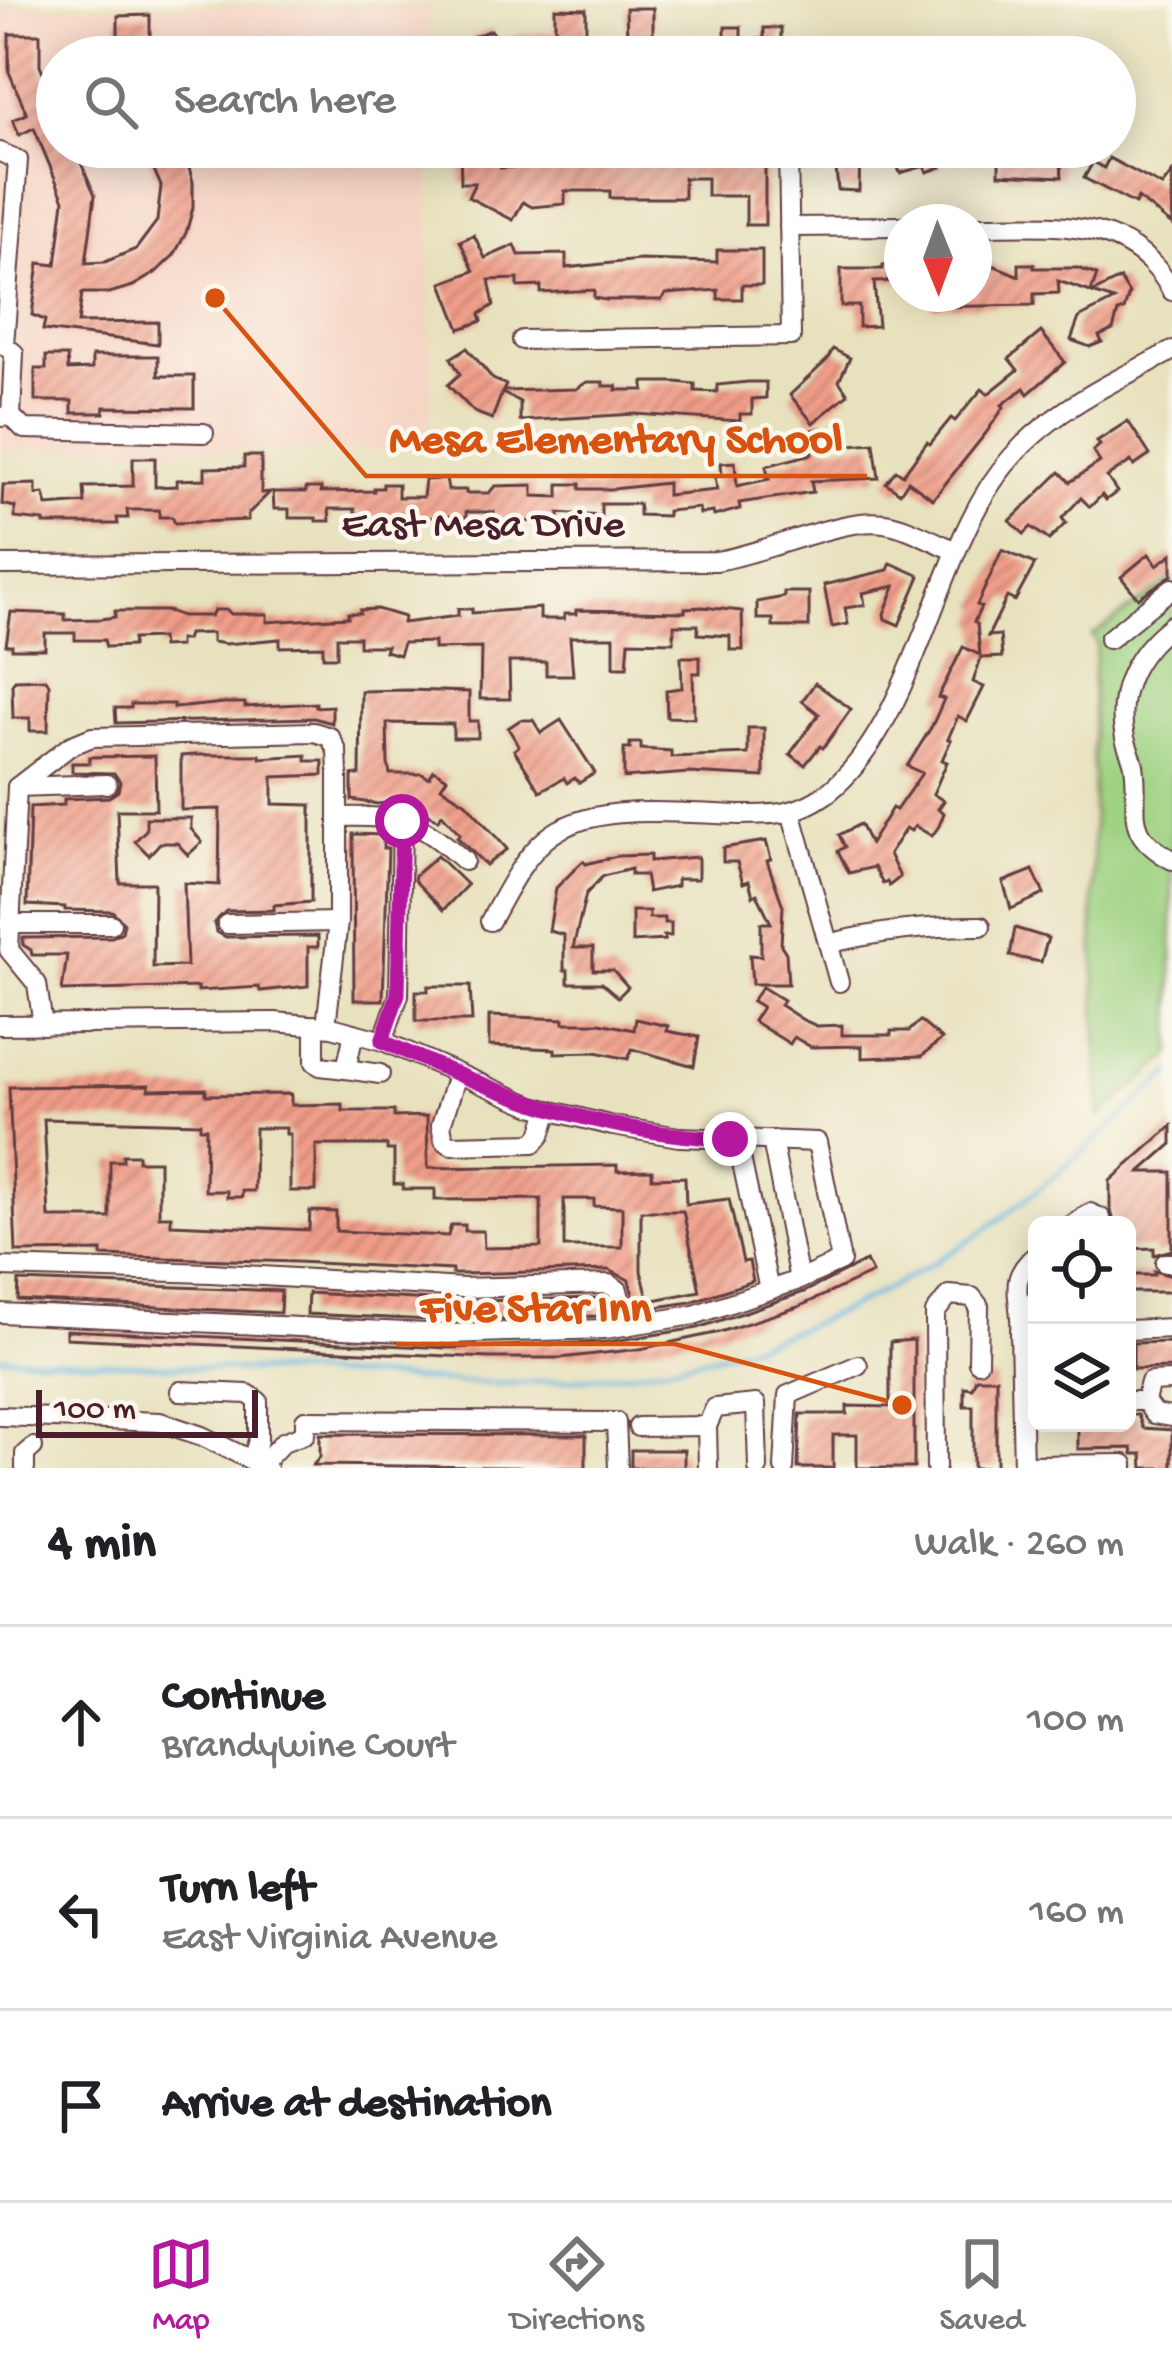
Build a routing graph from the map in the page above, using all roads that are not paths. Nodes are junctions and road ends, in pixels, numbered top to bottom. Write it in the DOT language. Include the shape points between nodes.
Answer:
graph roads {
  1 [pos="0,152"];
  2 [pos="788,168"];
  3 [pos="884,226"];
  4 [pos="992,226"];
  5 [pos="789,227"];
  6 [pos="1172,291"];
  7 [pos="522,340"];
  8 [pos="1172,351"];
  9 [pos="6,416"];
  10 [pos="204,433"];
  11 [pos="956,551"];
  12 [pos="0,565"];
  13 [pos="1172,588"];
  14 [pos="1172,626"];
  15 [pos="1109,639"];
  16 [pos="107,784"];
  17 [pos="17,787"];
  18 [pos="792,815"];
  19 [pos="338,817"];
  20 [pos="402,821"];
  21 [pos="1172,860"];
  22 [pos="464,861"];
  23 [pos="490,921"];
  24 [pos="338,922"];
  25 [pos="8,924"];
  26 [pos="111,924"];
  27 [pos="227,924"];
  28 [pos="981,926"];
  29 [pos="828,944"];
  30 [pos="838,982"];
  31 [pos="0,1025"];
  32 [pos="43,1025"];
  33 [pos="321,1026"];
  34 [pos="354,1033"];
  35 [pos="382,1041"];
  36 [pos="346,1070"];
  37 [pos="380,1074"];
  38 [pos="457,1075"];
  39 [pos="549,1110"];
  40 [pos="737,1139"];
  41 [pos="772,1140"];
  42 [pos="1028,1262"];
  43 [pos="0,1267"];
  44 [pos="799,1280"];
  45 [pos="769,1290"];
  46 [pos="0,1312"];
  47 [pos="627,1326"];
  48 [pos="1026,1327"];
  49 [pos="1172,1328"];
  50 [pos="1136,1330"];
  51 [pos="978,1362"];
  52 [pos="858,1365"];
  53 [pos="1028,1377"];
  54 [pos="1172,1382"];
  55 [pos="180,1391"];
  56 [pos="1136,1401"];
  57 [pos="1028,1413"];
  58 [pos="0,1415"];
  59 [pos="1172,1417"];
  60 [pos="638,1426"];
  61 [pos="707,1426"];
  62 [pos="33,1447"];
  63 [pos="260,1464"];
  64 [pos="1023,1466"];
  65 [pos="25,1468"];
  66 [pos="618,1468"];
  67 [pos="707,1468"];
  68 [pos="758,1468"];
  69 [pos="784,1468"];
  70 [pos="936,1468"];
  71 [pos="1124,1468"];
  1 -- 9 [label="street" via="18,160"];
  2 -- 5 [label="street"];
  3 -- 5 [label="street"];
  4 -- 6 [label="street" via="1078,225 1120,240"];
  5 -- 7 [label="street" via="791,336"];
  8 -- 11 [label="street" via="1064,408 1030,437 991,484"];
  9 -- 10 [label="street" via="24,429"];
  11 -- 12 [label="street, East Mesa Drive" via="884,523 704,561"];
  11 -- 18 [label="street" via="868,752"];
  13 -- 15 [label="street"];
  14 -- 21 [label="street" via="1150,642 1123,686 1133,813 1148,847"];
  16 -- 17 [label="street"];
  17 -- 19 [label="street" via="92,737 314,732 330,737 337,751"];
  17 -- 25 [label="street"];
  18 -- 23 [label="street" via="574,820 530,857"];
  18 -- 29 [label="street"];
  19 -- 20 [label="street"];
  19 -- 24 [label="street"];
  20 -- 22 [label="street" via="420,824"];
  20 -- 35 [label="street" via="398,994"];
  24 -- 27 [label="street"];
  24 -- 33 [label="street"];
  25 -- 26 [label="street"];
  25 -- 32 [label="street" via="9,950 37,984"];
  28 -- 29 [label="street"];
  29 -- 30 [label="street"];
  31 -- 32 [label="street"];
  32 -- 33 [label="street"];
  33 -- 34 [label="street"];
  33 -- 36 [label="street" via="315,1062"];
  34 -- 35 [label="street"];
  34 -- 36 [label="street"];
  35 -- 38 [label="street"];
  36 -- 37 [label="street"];
  38 -- 39 [label="street"];
  38 -- 39 [label="street" via="441,1125 451,1145 534,1143"];
  39 -- 40 [label="street" via="679,1137"];
  40 -- 41 [label="street"];
  40 -- 45 [label="street"];
  41 -- 44 [label="street"];
  41 -- 44 [label="street" via="817,1142 841,1262"];
  42 -- 48 [label="street" via="1016,1282"];
  43 -- 47 [label="street" via="463,1288 609,1284"];
  44 -- 45 [label="street"];
  45 -- 47 [label="street"];
  46 -- 47 [label="street" via="448,1334"];
  48 -- 53 [label="street"];
  49 -- 50 [label="street"];
  51 -- 70 [label="street" via="979,1306 972,1297 949,1295 935,1312"];
  52 -- 69 [label="street" via="788,1395"];
  54 -- 56 [label="street" via="1150,1382"];
  55 -- 63 [label="street" via="248,1394 258,1402"];
  56 -- 59 [label="street"];
  57 -- 64 [label="street"];
  58 -- 63 [label="street" via="160,1422"];
  60 -- 61 [label="street"];
  61 -- 67 [label="street"];
  61 -- 68 [label="street" via="715,1408 755,1404"];
  62 -- 65 [label="street"];
  63 -- 66 [label="street" via="305,1434 305,1420 616,1422"];
  64 -- 71 [label="street"];
}
